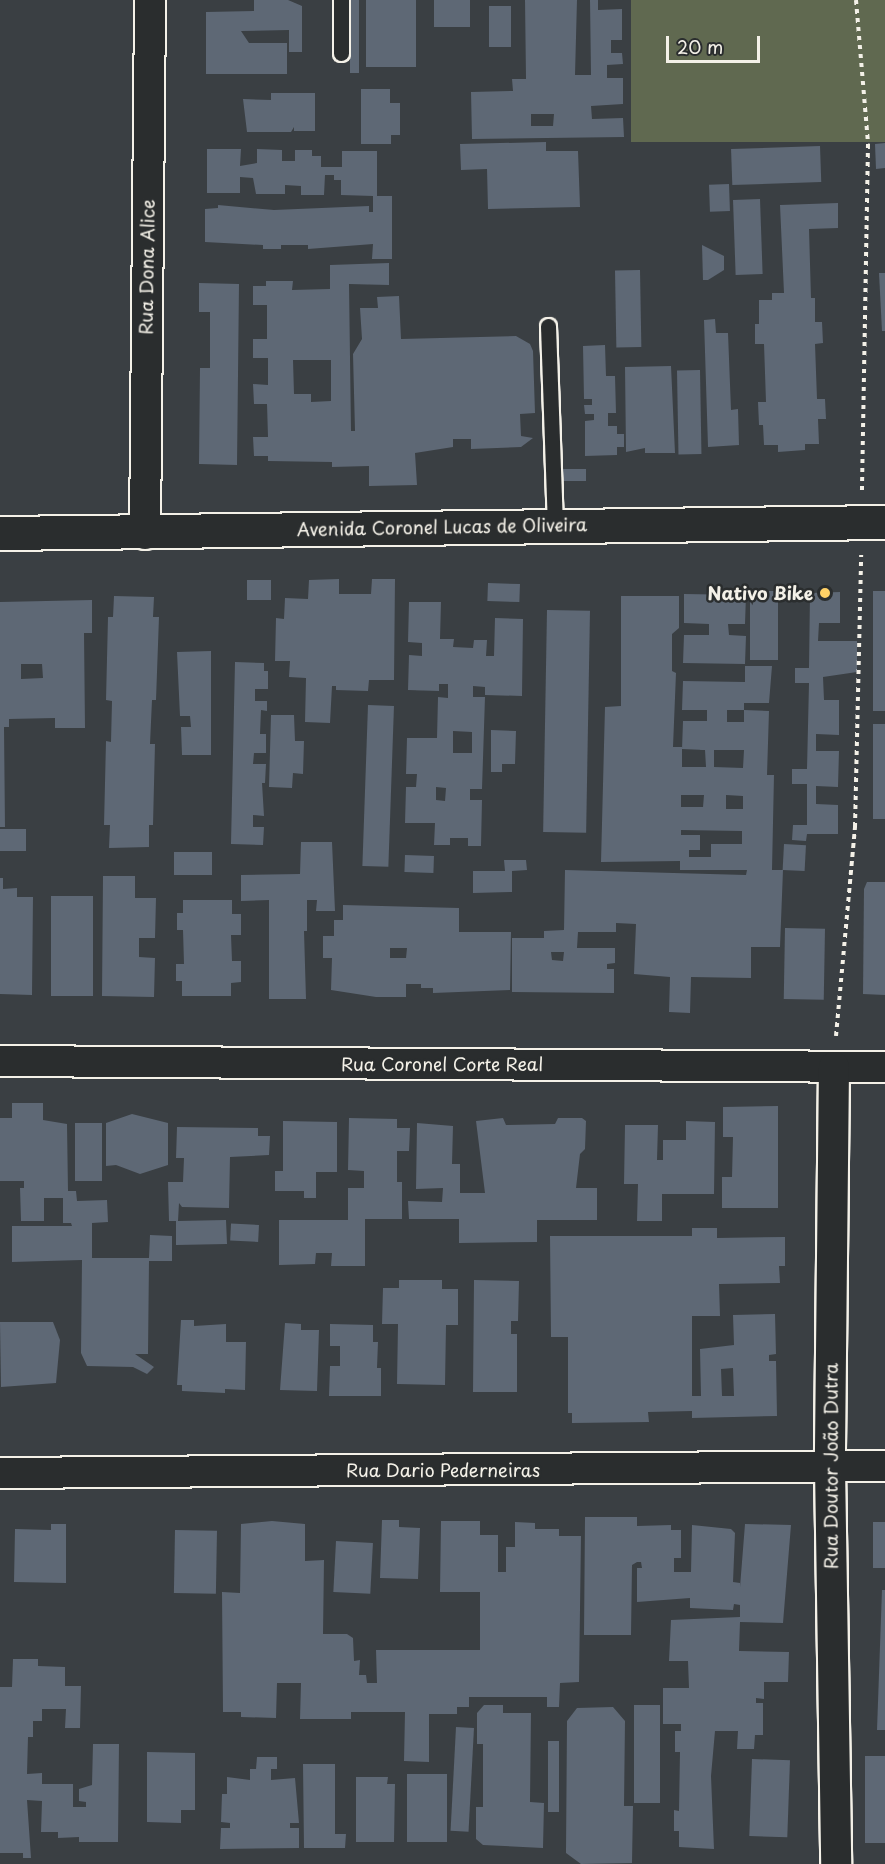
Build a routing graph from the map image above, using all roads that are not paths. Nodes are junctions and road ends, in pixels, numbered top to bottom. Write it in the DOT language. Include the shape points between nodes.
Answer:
graph roads {
  1 [pos="150,0"];
  2 [pos="341,0"];
  3 [pos="341,52"];
  4 [pos="548,326"];
  5 [pos="873,522"];
  6 [pos="555,523"];
  7 [pos="0,533"];
  8 [pos="145,534"];
  9 [pos="0,1061"];
  10 [pos="834,1067"];
  11 [pos="885,1067"];
  12 [pos="885,1466"];
  13 [pos="830,1467"];
  14 [pos="0,1473"];
  15 [pos="836,1864"];
  1 -- 8 [label="street, Rua Dona Alice"];
  2 -- 3 [label="lane"];
  4 -- 6 [label="lane"];
  5 -- 6 [label="street, Avenida Coronel Lucas de Oliveira"];
  6 -- 8 [label="street, Avenida Coronel Lucas de Oliveira"];
  7 -- 8 [label="street, Avenida Coronel Lucas de Oliveira"];
  9 -- 10 [label="street, Rua Coronel Corte Real"];
  10 -- 11 [label="street, Rua Coronel Corte Real"];
  10 -- 13 [label="street, Rua Doutor João Dutra"];
  12 -- 13 [label="street, Rua Dario Pederneiras"];
  13 -- 14 [label="street, Rua Dario Pederneiras"];
  13 -- 15 [label="street, Rua Doutor João Dutra"];
}
